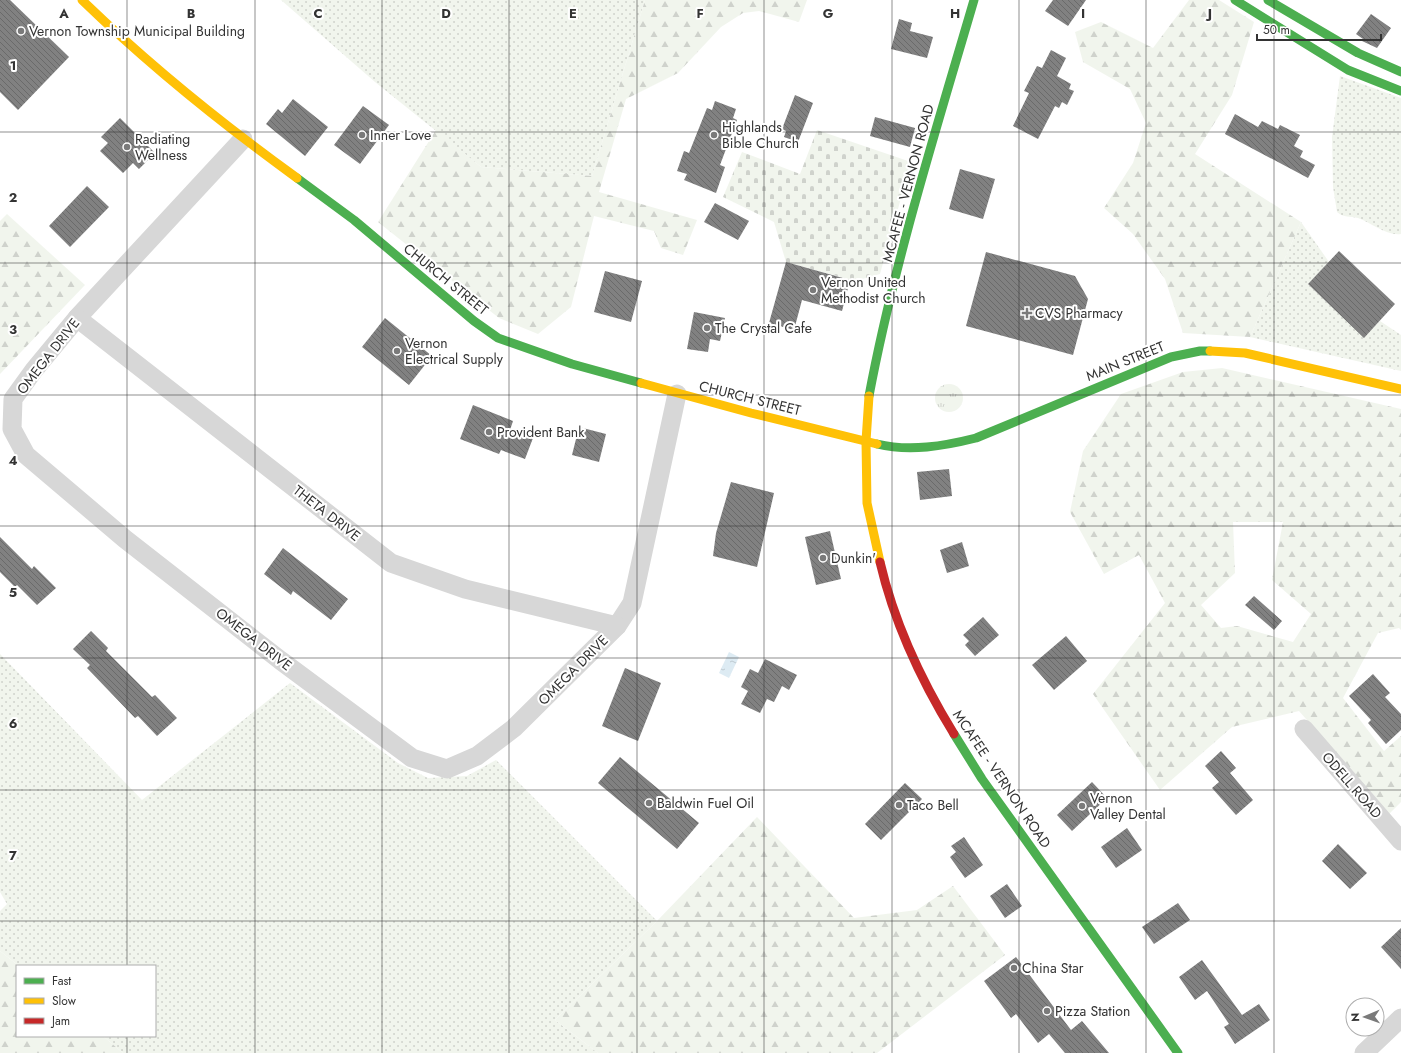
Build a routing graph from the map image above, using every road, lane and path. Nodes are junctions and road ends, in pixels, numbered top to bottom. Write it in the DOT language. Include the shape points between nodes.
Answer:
graph roads {
  1 [pos="82,0"];
  2 [pos="974,0"];
  3 [pos="1235,0"];
  4 [pos="1268,0"];
  5 [pos="1401,72"];
  6 [pos="1401,90"];
  7 [pos="243,139"];
  8 [pos="77,318"];
  9 [pos="1401,389"];
  10 [pos="677,394"];
  11 [pos="866,442"];
  12 [pos="617,626"];
  13 [pos="1304,728"];
  14 [pos="1401,841"];
  15 [pos="1401,1018"];
  16 [pos="1178,1053"];
  17 [pos="1364,1053"];
  1 -- 7 [label="main road, CHURCH STREET" via="129,45"];
  2 -- 11 [label="main road, MCAFEE - VERNON ROAD" via="880,339 869,397"];
  3 -- 6 [label="main road" via="1348,70"];
  4 -- 5 [label="main road" via="1352,50"];
  7 -- 8 [label="street, OMEGA DRIVE"];
  7 -- 10 [label="main road, CHURCH STREET" via="354,220 474,321 498,338 572,364"];
  8 -- 12 [label="street, THETA DRIVE" via="391,563 464,589"];
  8 -- 12 [label="street, OMEGA DRIVE" via="13,400 12,429 26,455 125,540 412,758 447,769 477,756 514,728"];
  9 -- 11 [label="main road, MAIN STREET" via="1245,353 1200,350 1171,357 976,438 922,448 892,448"];
  10 -- 11 [label="main road, CHURCH STREET"];
  10 -- 12 [label="street, OMEGA DRIVE" via="632,603"];
  11 -- 16 [label="main road, MCAFEE - VERNON ROAD" via="867,503 881,565 912,654 940,711 982,779"];
  13 -- 14 [label="street, ODELL ROAD"];
  15 -- 17 [label="street"];
}
